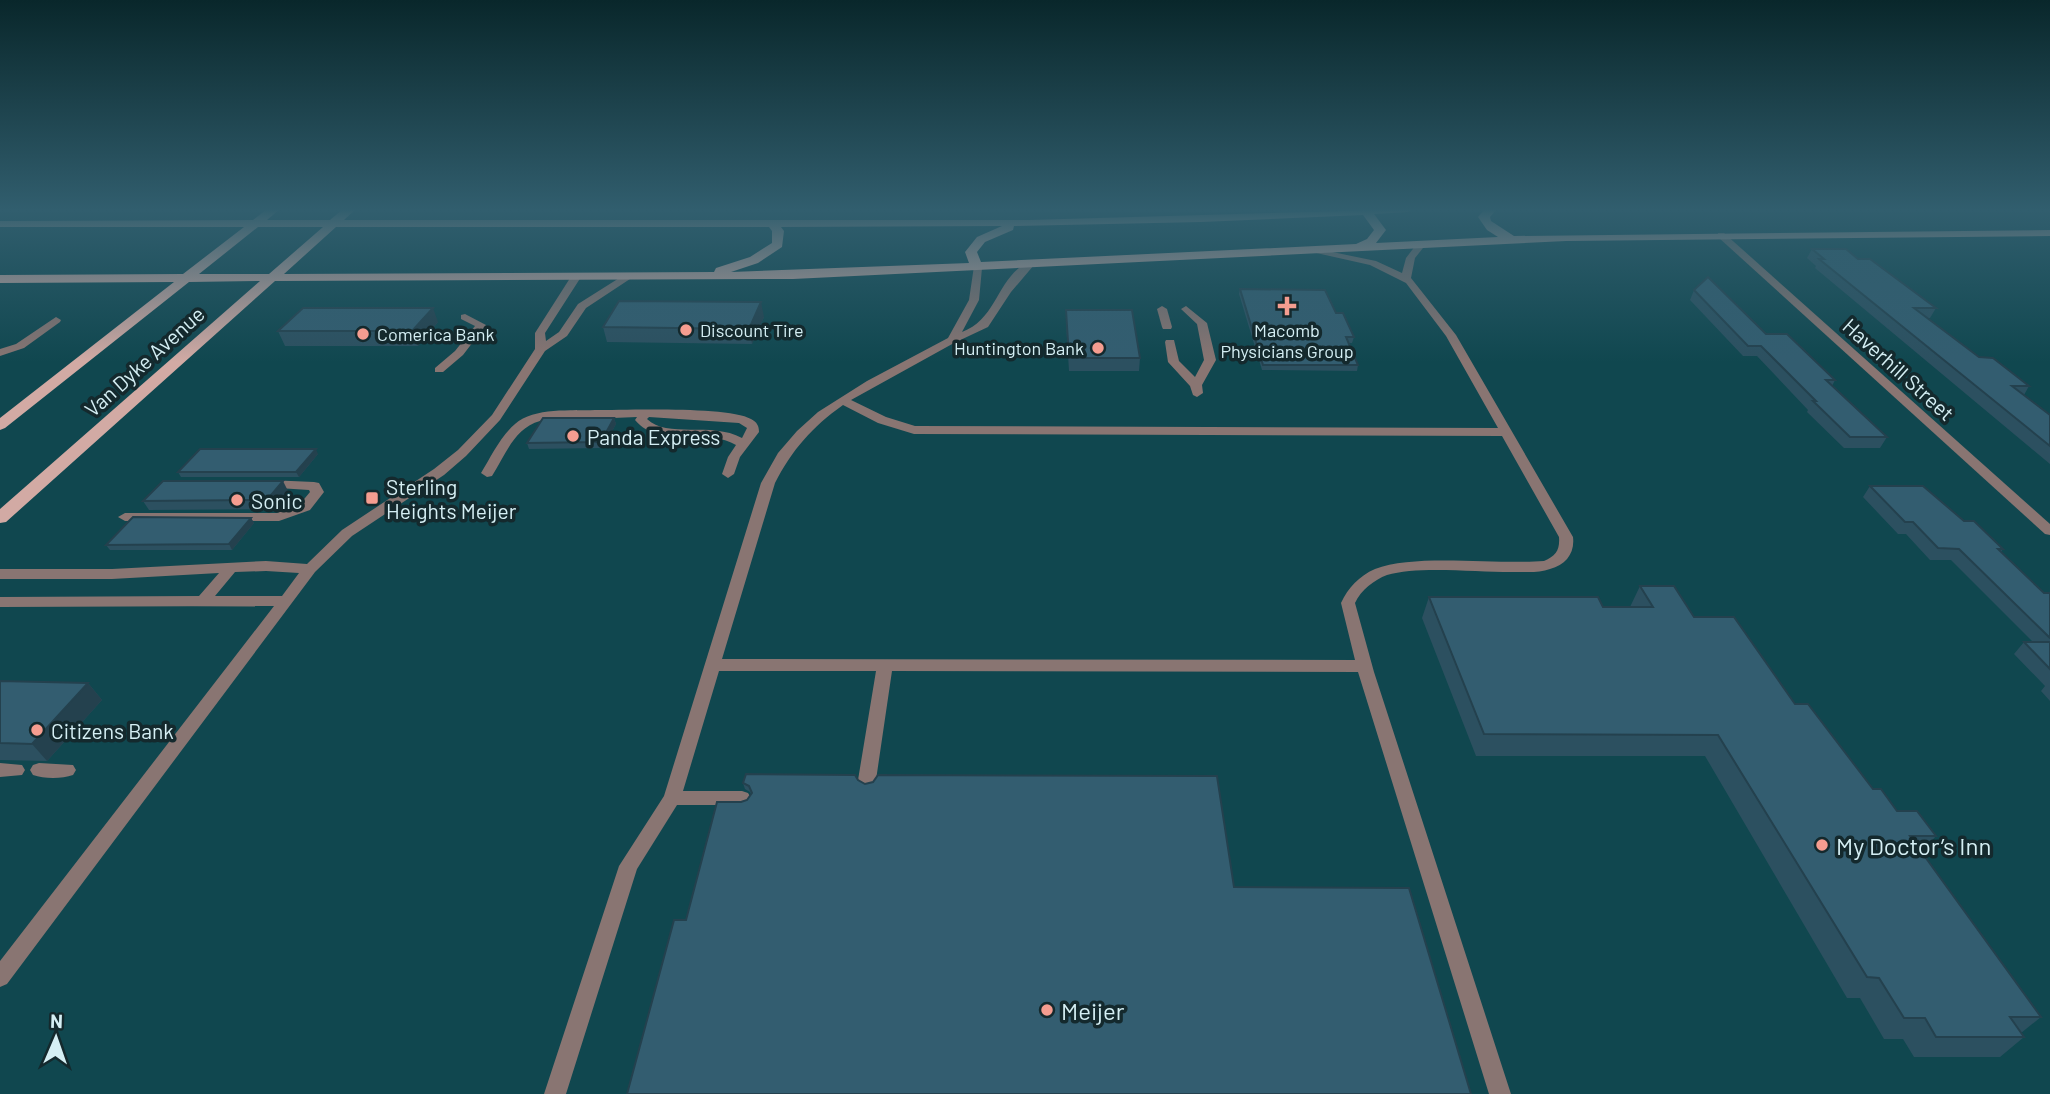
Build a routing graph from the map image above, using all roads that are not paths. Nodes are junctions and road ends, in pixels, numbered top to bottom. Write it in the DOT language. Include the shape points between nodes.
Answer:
graph roads {
  1 [pos="209,260"];
  2 [pos="292,260"];
  3 [pos="751,260"];
  4 [pos="974,260"];
  5 [pos="1120,260"];
  6 [pos="1354,260"];
  7 [pos="1410,260"];
  8 [pos="1749,260"];
  9 [pos="1029,265"];
  10 [pos="977,268"];
  11 [pos="576,277"];
  12 [pos="628,277"];
  13 [pos="696,277"];
  14 [pos="1407,277"];
  15 [pos="186,278"];
  16 [pos="272,278"];
  17 [pos="0,279"];
  18 [pos="1162,309"];
  19 [pos="1186,309"];
  20 [pos="465,317"];
  21 [pos="56,320"];
  22 [pos="1167,327"];
  23 [pos="952,340"];
  24 [pos="1170,342"];
  25 [pos="541,349"];
  26 [pos="0,353"];
  27 [pos="439,370"];
  28 [pos="843,401"];
  29 [pos="644,415"];
  30 [pos="0,425"];
  31 [pos="1506,432"];
  32 [pos="743,444"];
  33 [pos="487,473"];
  34 [pos="728,474"];
  35 [pos="253,484"];
  36 [pos="125,517"];
  37 [pos="0,518"];
  38 [pos="2050,531"];
  39 [pos="231,568"];
  40 [pos="310,569"];
  41 [pos="0,574"];
  42 [pos="284,601"];
  43 [pos="0,602"];
  44 [pos="202,602"];
  45 [pos="713,665"];
  46 [pos="885,665"];
  47 [pos="1365,666"];
  48 [pos="39,770"];
  49 [pos="67,770"];
  50 [pos="867,780"];
  51 [pos="672,798"];
  52 [pos="743,798"];
  53 [pos="0,977"];
  54 [pos="555,1094"];
  55 [pos="1500,1094"];
  1 -- 15 [label="main road, Van Dyke Avenue"];
  2 -- 16 [label="main road, Van Dyke Avenue"];
  3 -- 13 [label="main road"];
  4 -- 10 [label="main road"];
  5 -- 9 [label="main road"];
  6 -- 14 [label="street"];
  7 -- 14 [label="street"];
  8 -- 38 [label="street, Haverhill Street"];
  9 -- 10 [label="main road"];
  9 -- 23 [label="street" via="981,327"];
  10 -- 13 [label="main road"];
  10 -- 23 [label="street" via="974,300"];
  11 -- 12 [label="main road"];
  11 -- 16 [label="main road"];
  11 -- 25 [label="street" via="540,333"];
  12 -- 13 [label="main road"];
  12 -- 25 [label="street" via="582,306 563,334"];
  14 -- 31 [label="street" via="1443,323"];
  15 -- 16 [label="main road"];
  15 -- 17 [label="main road"];
  15 -- 30 [label="main road, Van Dyke Avenue"];
  16 -- 37 [label="main road, Van Dyke Avenue"];
  18 -- 22 [label="street"];
  19 -- 24 [label="street" via="1202,323 1210,360 1196,389 1174,362"];
  20 -- 27 [label="street" via="481,325"];
  21 -- 26 [label="street" via="20,346"];
  23 -- 28 [label="street"];
  25 -- 40 [label="street" via="476,441 439,472 347,533"];
  28 -- 31 [label="street" via="914,430"];
  28 -- 45 [label="street" via="799,433 772,474"];
  29 -- 32 [label="street" via="643,424 654,430 719,433"];
  29 -- 32 [label="street" via="710,415 745,421 753,427"];
  29 -- 33 [label="street" via="558,415 529,420 516,430"];
  31 -- 47 [label="street" via="1562,527 1565,553 1546,566 1393,569 1367,579 1348,603"];
  32 -- 34 [label="street"];
  35 -- 36 [label="street" via="306,484 317,492 304,507 279,517"];
  39 -- 40 [label="street"];
  39 -- 41 [label="street"];
  39 -- 44 [label="street"];
  40 -- 42 [label="street"];
  42 -- 44 [label="street"];
  42 -- 53 [label="street"];
  43 -- 44 [label="street"];
  45 -- 46 [label="street"];
  45 -- 51 [label="street"];
  46 -- 47 [label="street"];
  46 -- 50 [label="street"];
  47 -- 55 [label="street"];
  48 -- 49 [label="street"];
  51 -- 52 [label="street"];
  51 -- 54 [label="street" via="628,866"];
}
